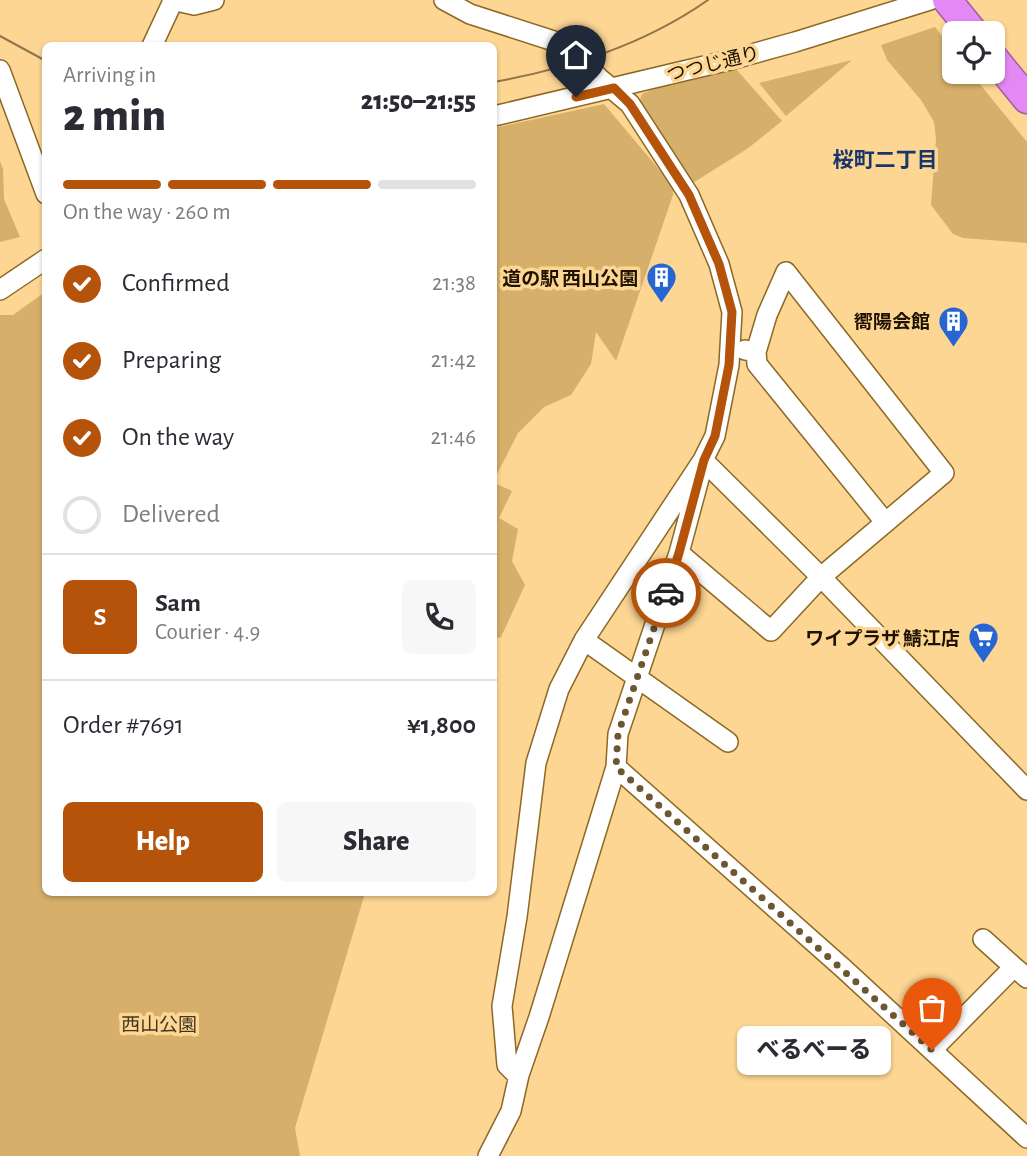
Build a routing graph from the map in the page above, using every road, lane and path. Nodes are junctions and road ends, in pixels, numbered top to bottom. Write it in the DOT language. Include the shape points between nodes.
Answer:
graph roads {
  1 [pos="173,0"];
  2 [pos="214,0"];
  3 [pos="444,0"];
  4 [pos="930,0"];
  5 [pos="947,0"];
  6 [pos="964,21"];
  7 [pos="154,42"];
  8 [pos="0,70"];
  9 [pos="1005,72"];
  10 [pos="614,88"];
  11 [pos="1027,99"];
  12 [pos="497,115"];
  13 [pos="42,183"];
  14 [pos="42,263"];
  15 [pos="0,290"];
  16 [pos="730,349"];
  17 [pos="757,352"];
  18 [pos="704,460"];
  19 [pos="886,522"];
  20 [pos="679,553"];
  21 [pos="821,577"];
  22 [pos="584,640"];
  23 [pos="638,678"];
  24 [pos="728,743"];
  25 [pos="616,767"];
  26 [pos="1027,790"];
  27 [pos="982,939"];
  28 [pos="1021,972"];
  29 [pos="932,1050"];
  30 [pos="518,1076"];
  31 [pos="1027,1138"];
  32 [pos="488,1156"];
  1 -- 2 [label="street" via="194,5"];
  1 -- 7 [label="street"];
  3 -- 10 [label="street" via="470,14 560,43"];
  4 -- 10 [label="street, つつじ通り" via="795,42"];
  5 -- 6 [label="highway"];
  8 -- 13 [label="street"];
  9 -- 11 [label="highway"];
  10 -- 12 [label="street, つつじ通り"];
  10 -- 16 [label="street" via="630,104 689,195 719,264 732,312"];
  14 -- 15 [label="street"];
  16 -- 17 [label="street"];
  16 -- 18 [label="street" via="715,436"];
  17 -- 19 [label="street" via="757,365"];
  17 -- 19 [label="street" via="767,314 786,272 944,472"];
  18 -- 20 [label="street"];
  18 -- 21 [label="street"];
  18 -- 22 [label="street"];
  19 -- 21 [label="street"];
  20 -- 21 [label="street" via="771,631"];
  20 -- 23 [label="street"];
  21 -- 26 [label="street"];
  22 -- 23 [label="street"];
  22 -- 30 [label="street" via="559,689 536,763 502,1006 507,1065"];
  23 -- 24 [label="street"];
  23 -- 25 [label="street" via="618,734"];
  25 -- 29 [label="street"];
  25 -- 30 [label="street"];
  27 -- 28 [label="street"];
  28 -- 29 [label="street"];
  29 -- 31 [label="street"];
  30 -- 32 [label="street" via="511,1111"];
}
